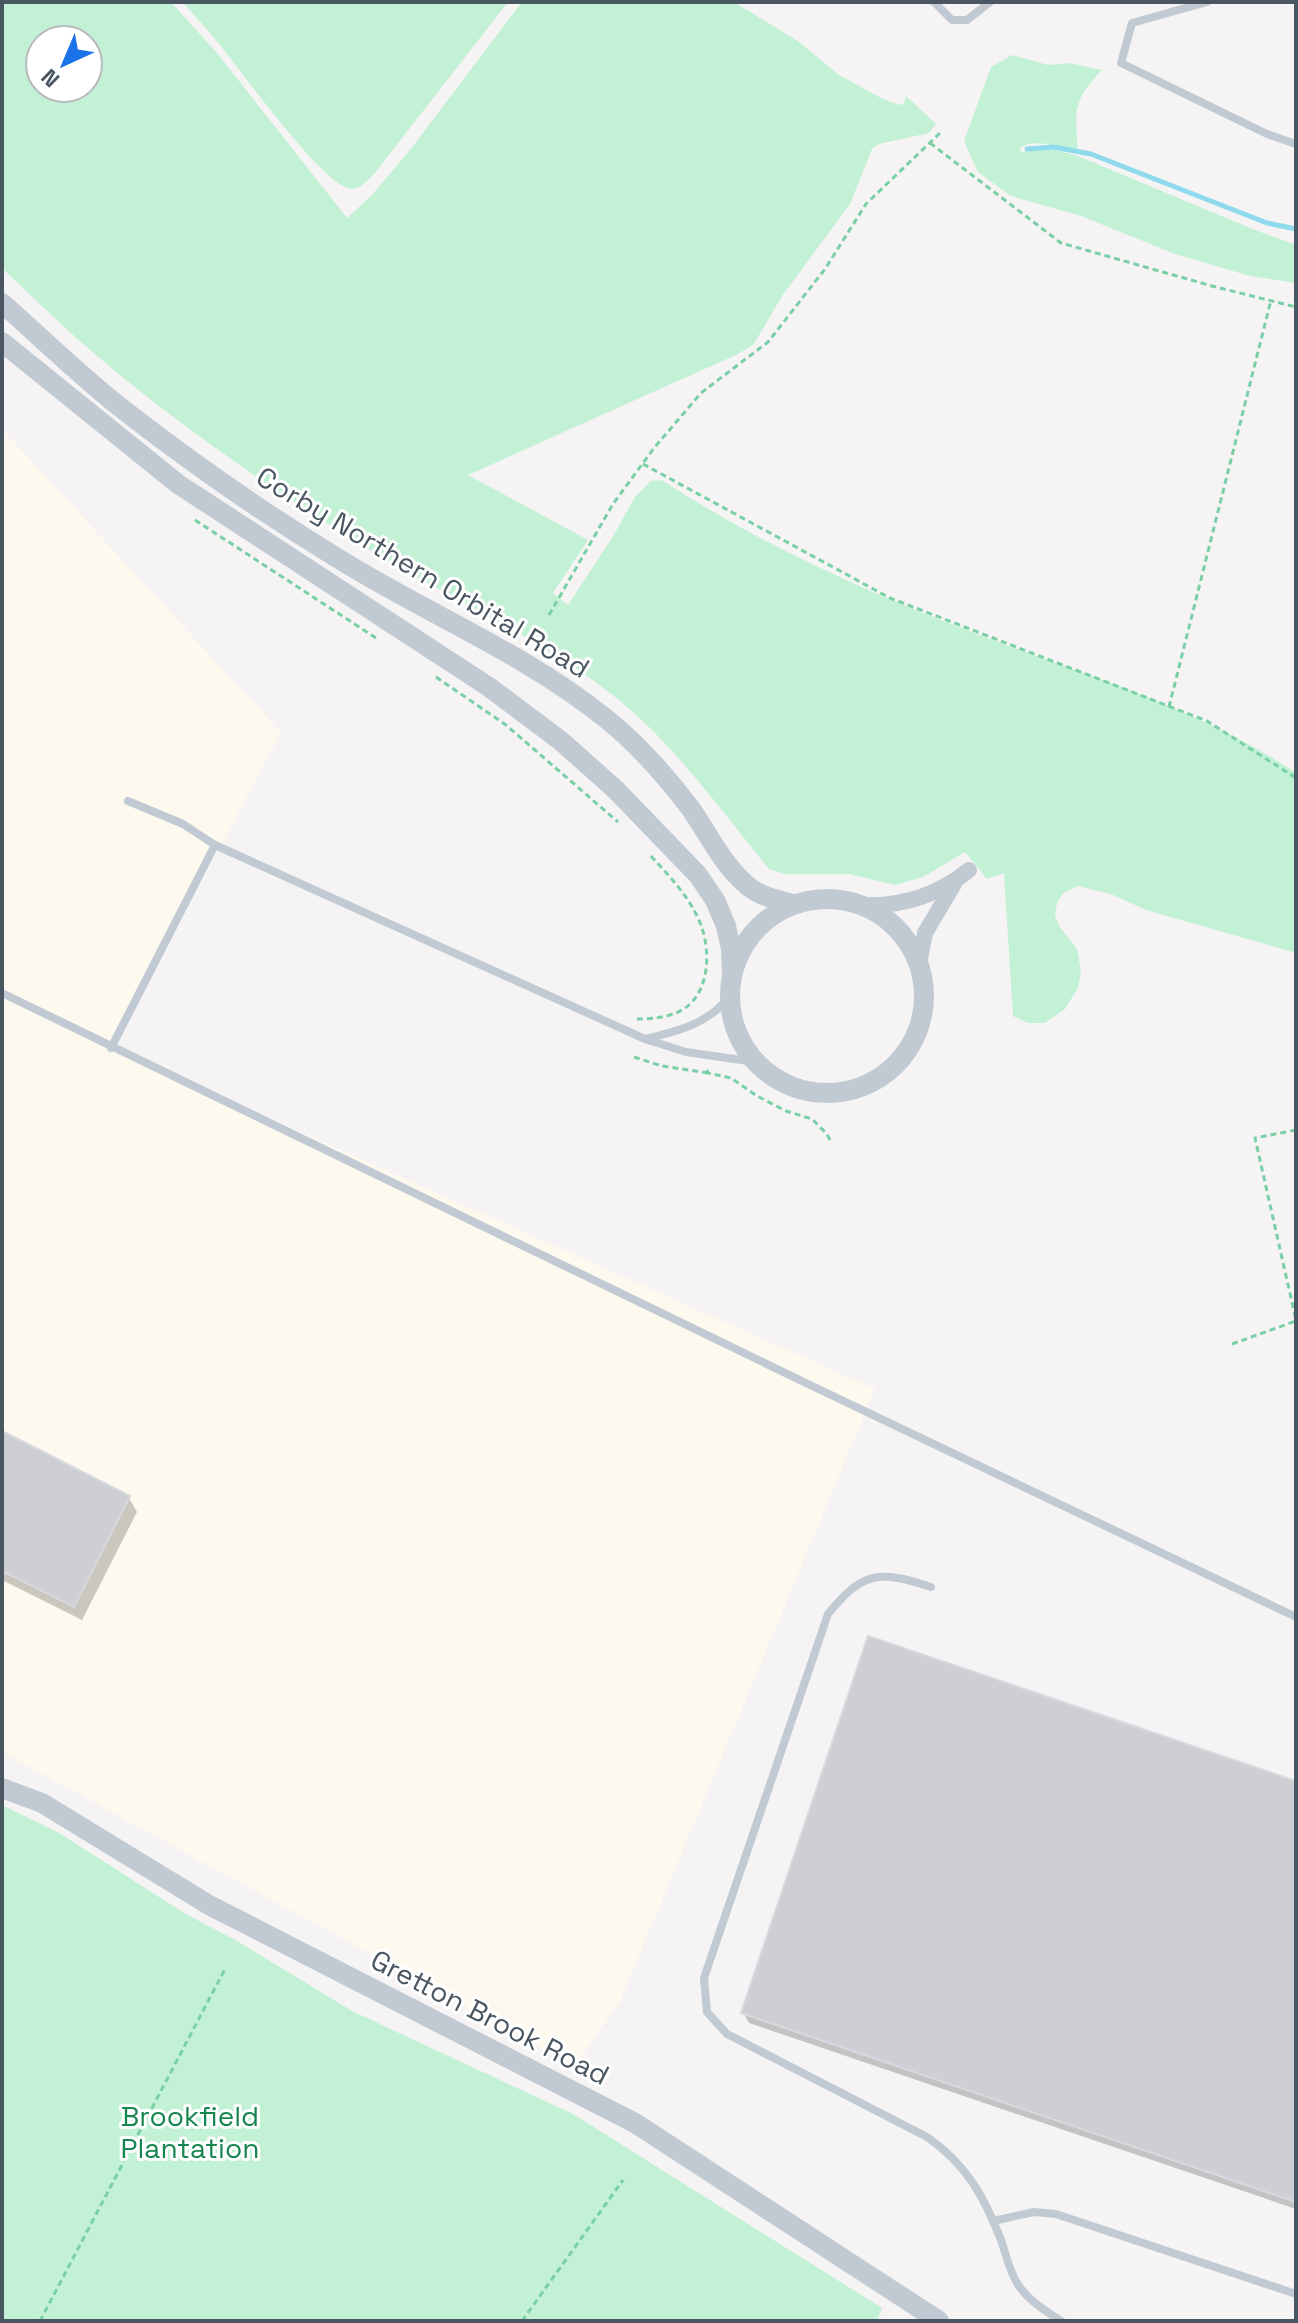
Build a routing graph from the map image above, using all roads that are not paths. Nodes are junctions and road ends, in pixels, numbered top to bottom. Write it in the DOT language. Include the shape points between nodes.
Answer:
graph roads {
  1 [pos="934,2"];
  2 [pos="990,2"];
  3 [pos="1207,2"];
  4 [pos="1296,144"];
  5 [pos="2,303"];
  6 [pos="2,342"];
  7 [pos="128,801"];
  8 [pos="215,845"];
  9 [pos="969,870"];
  10 [pos="954,882"];
  11 [pos="793,904"];
  12 [pos="861,905"];
  13 [pos="919,964"];
  14 [pos="732,975"];
  15 [pos="2,993"];
  16 [pos="729,997"];
  17 [pos="645,1039"];
  18 [pos="111,1048"];
  19 [pos="755,1062"];
  20 [pos="931,1587"];
  21 [pos="1296,1617"];
  22 [pos="2,1788"];
  23 [pos="993,2221"];
  24 [pos="1296,2294"];
  25 [pos="939,2321"];
  26 [pos="1061,2321"];
  1 -- 2 [label="lane" via="952,20 967,20"];
  3 -- 4 [label="lane" via="1132,23 1121,63"];
  5 -- 11 [label="street, Corby Northern Orbital Road" via="122,410 262,510 579,697 659,770 749,887"];
  6 -- 14 [label="street, Corby Northern Orbital Road" via="178,484 489,687 561,741 698,875 726,926"];
  7 -- 8 [label="lane" via="183,824"];
  8 -- 17 [label="lane"];
  8 -- 18 [label="lane"];
  9 -- 10 [label="street"];
  10 -- 12 [label="street" via="903,903"];
  10 -- 13 [label="street" via="925,933"];
  11 -- 12 [label="street" via="839,899"];
  11 -- 14 [label="street" via="765,920 744,945"];
  12 -- 13 [label="street" via="906,939"];
  13 -- 19 [label="street" via="921,1022 909,1049 888,1072 861,1087 831,1093 777,1080"];
  14 -- 16 [label="street"];
  15 -- 18 [label="lane"];
  16 -- 17 [label="lane" via="697,1023"];
  16 -- 19 [label="street" via="732,1021"];
  17 -- 19 [label="lane" via="686,1052"];
  18 -- 21 [label="lane"];
  20 -- 23 [label="lane" via="875,1577 848,1589 828,1614 704,1978 707,2012 727,2034 951,2154"];
  22 -- 25 [label="street, Gretton Brook Road" via="42,1803 209,1905 635,2123"];
  23 -- 24 [label="lane" via="1034,2212 1056,2214"];
  23 -- 26 [label="lane" via="1018,2285"];
}
